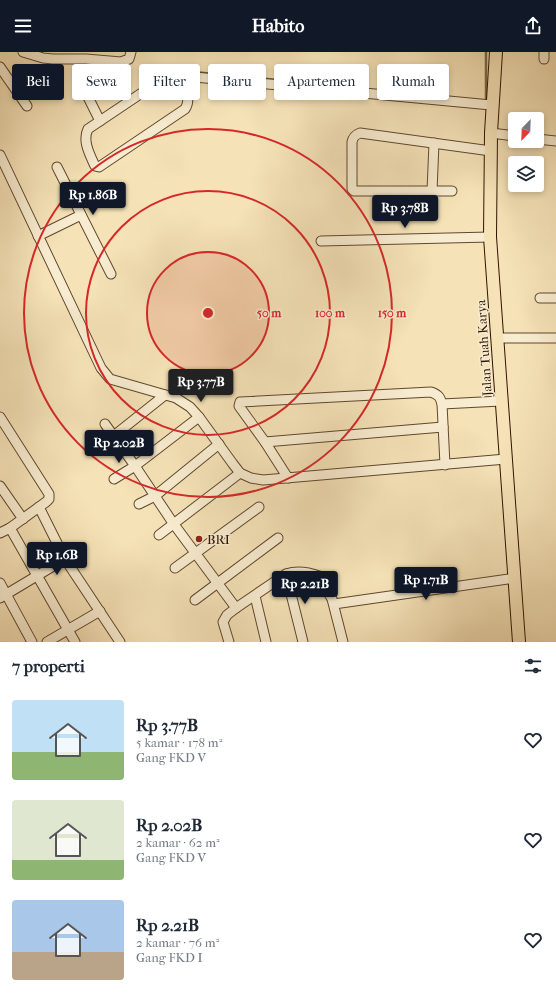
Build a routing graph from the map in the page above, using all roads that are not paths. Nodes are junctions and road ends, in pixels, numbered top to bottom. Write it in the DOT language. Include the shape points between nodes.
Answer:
graph roads {
  1 [pos="23,52"];
  2 [pos="131,52"];
  3 [pos="496,52"];
  4 [pos="44,55"];
  5 [pos="87,55"];
  6 [pos="0,67"];
  7 [pos="200,77"];
  8 [pos="139,95"];
  9 [pos="90,100"];
  10 [pos="188,100"];
  11 [pos="492,105"];
  12 [pos="27,106"];
  13 [pos="100,121"];
  14 [pos="491,133"];
  15 [pos="508,135"];
  16 [pos="544,140"];
  17 [pos="556,141"];
  18 [pos="434,143"];
  19 [pos="491,151"];
  20 [pos="0,155"];
  21 [pos="56,167"];
  22 [pos="432,191"];
  23 [pos="452,191"];
  24 [pos="81,215"];
  25 [pos="38,236"];
  26 [pos="490,237"];
  27 [pos="321,241"];
  28 [pos="111,274"];
  29 [pos="540,298"];
  30 [pos="556,298"];
  31 [pos="497,338"];
  32 [pos="556,338"];
  33 [pos="166,394"];
  34 [pos="501,401"];
  35 [pos="442,404"];
  36 [pos="0,417"];
  37 [pos="199,417"];
  38 [pos="105,424"];
  39 [pos="3,426"];
  40 [pos="443,427"];
  41 [pos="114,436"];
  42 [pos="265,442"];
  43 [pos="219,444"];
  44 [pos="96,450"];
  45 [pos="506,460"];
  46 [pos="445,465"];
  47 [pos="135,466"];
  48 [pos="240,473"];
  49 [pos="288,478"];
  50 [pos="114,479"];
  51 [pos="0,486"];
  52 [pos="156,496"];
  53 [pos="139,504"];
  54 [pos="259,507"];
  55 [pos="39,508"];
  56 [pos="23,519"];
  57 [pos="173,523"];
  58 [pos="10,528"];
  59 [pos="0,533"];
  60 [pos="159,535"];
  61 [pos="278,538"];
  62 [pos="196,554"];
  63 [pos="65,559"];
  64 [pos="175,568"];
  65 [pos="286,574"];
  66 [pos="37,576"];
  67 [pos="515,578"];
  68 [pos="0,583"];
  69 [pos="218,584"];
  70 [pos="3,596"];
  71 [pos="255,596"];
  72 [pos="195,600"];
  73 [pos="334,604"];
  74 [pos="236,608"];
  75 [pos="100,611"];
  76 [pos="68,630"];
  77 [pos="32,642"];
  78 [pos="47,642"];
  79 [pos="75,642"];
  80 [pos="120,642"];
  81 [pos="229,642"];
  82 [pos="266,642"];
  83 [pos="303,642"];
  84 [pos="343,642"];
  85 [pos="519,642"];
  1 -- 4 [label="street"];
  2 -- 5 [label="street" via="129,59 121,62"];
  3 -- 11 [label="main road, Jalan Tuah Karya"];
  4 -- 5 [label="street"];
  6 -- 12 [label="street"];
  7 -- 11 [label="street"];
  8 -- 13 [label="street"];
  9 -- 13 [label="street"];
  10 -- 13 [label="street" via="185,109 99,167 95,166 91,157 86,134 88,129"];
  11 -- 14 [label="main road, Jalan Tuah Karya"];
  14 -- 15 [label="street"];
  14 -- 19 [label="main road, Jalan Tuah Karya"];
  16 -- 17 [label="street"];
  18 -- 19 [label="street"];
  18 -- 22 [label="street"];
  18 -- 22 [label="street" via="360,133 356,134 352,142 354,191"];
  19 -- 26 [label="main road, Jalan Tuah Karya"];
  20 -- 25 [label="street"];
  21 -- 24 [label="street"];
  22 -- 23 [label="street"];
  24 -- 25 [label="street"];
  24 -- 28 [label="street"];
  25 -- 33 [label="street" via="101,368 110,379"];
  26 -- 27 [label="street"];
  26 -- 31 [label="main road, Jalan Tuah Karya"];
  29 -- 30 [label="street"];
  31 -- 32 [label="street"];
  31 -- 34 [label="main road, Jalan Tuah Karya"];
  33 -- 37 [label="street" via="185,404"];
  33 -- 41 [label="street"];
  34 -- 35 [label="street"];
  34 -- 45 [label="main road, Jalan Tuah Karya"];
  35 -- 40 [label="street"];
  35 -- 42 [label="street" via="441,397 431,392 240,402 239,406"];
  36 -- 39 [label="street"];
  37 -- 43 [label="street"];
  37 -- 47 [label="street"];
  38 -- 41 [label="street"];
  39 -- 55 [label="street" via="49,494 49,499"];
  40 -- 42 [label="street"];
  40 -- 46 [label="street"];
  41 -- 44 [label="street"];
  41 -- 47 [label="street"];
  42 -- 49 [label="street"];
  43 -- 48 [label="street"];
  43 -- 52 [label="street"];
  45 -- 46 [label="street"];
  45 -- 67 [label="main road, Jalan Tuah Karya"];
  46 -- 49 [label="street"];
  47 -- 50 [label="street"];
  47 -- 52 [label="street"];
  48 -- 49 [label="street" via="264,480"];
  48 -- 57 [label="street"];
  51 -- 56 [label="street"];
  52 -- 53 [label="street"];
  52 -- 57 [label="street"];
  54 -- 62 [label="street"];
  55 -- 56 [label="street"];
  55 -- 63 [label="street"];
  56 -- 58 [label="street"];
  57 -- 60 [label="street"];
  57 -- 62 [label="street"];
  58 -- 59 [label="street"];
  58 -- 66 [label="street"];
  61 -- 69 [label="street"];
  62 -- 64 [label="street"];
  62 -- 69 [label="street"];
  63 -- 66 [label="street"];
  63 -- 75 [label="street"];
  65 -- 71 [label="street"];
  65 -- 73 [label="street" via="305,572 319,576"];
  65 -- 83 [label="street"];
  66 -- 70 [label="street"];
  66 -- 76 [label="street"];
  67 -- 73 [label="street"];
  67 -- 85 [label="main road, Jalan Tuah Karya"];
  68 -- 70 [label="street"];
  69 -- 72 [label="street"];
  69 -- 74 [label="street"];
  70 -- 77 [label="street"];
  71 -- 74 [label="street"];
  71 -- 82 [label="street"];
  73 -- 84 [label="street"];
  74 -- 81 [label="street" via="223,622"];
  75 -- 76 [label="street"];
  75 -- 80 [label="street"];
  76 -- 78 [label="street"];
  76 -- 79 [label="street"];
}
